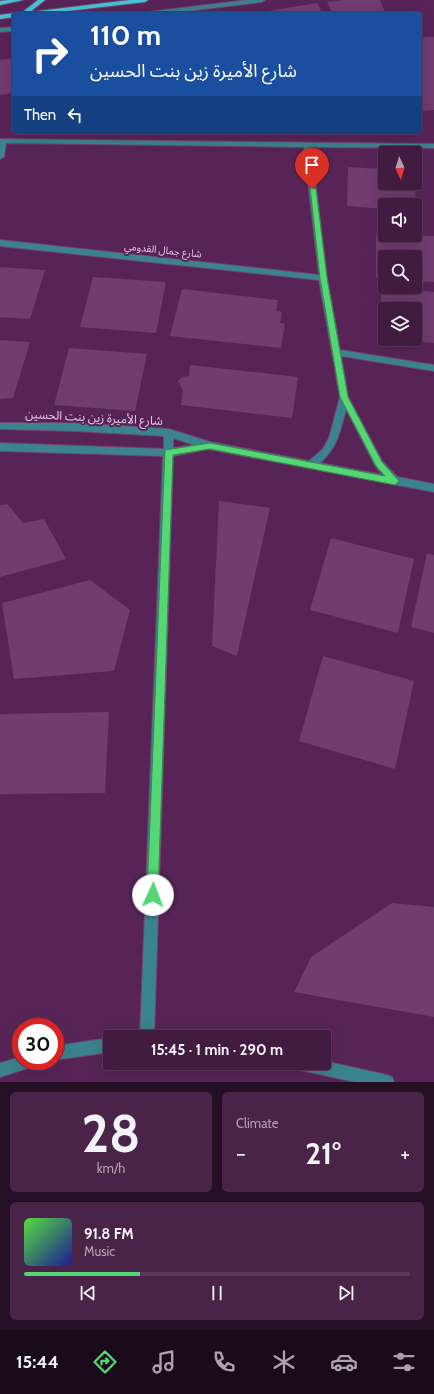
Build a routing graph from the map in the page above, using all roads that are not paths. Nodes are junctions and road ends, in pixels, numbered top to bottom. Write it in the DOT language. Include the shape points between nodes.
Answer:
graph roads {
  1 [pos="20,0"];
  2 [pos="42,0"];
  3 [pos="145,0"];
  4 [pos="262,0"];
  5 [pos="0,3"];
  6 [pos="26,12"];
  7 [pos="52,12"];
  8 [pos="164,12"];
  9 [pos="12,15"];
  10 [pos="0,17"];
  11 [pos="12,28"];
  12 [pos="0,30"];
  13 [pos="34,134"];
  14 [pos="2,142"];
  15 [pos="28,142"];
  16 [pos="307,144"];
  17 [pos="434,146"];
  18 [pos="0,157"];
  19 [pos="0,243"];
  20 [pos="323,278"];
  21 [pos="336,352"];
  22 [pos="434,368"];
  23 [pos="344,397"];
  24 [pos="0,426"];
  25 [pos="169,433"];
  26 [pos="210,446"];
  27 [pos="0,447"];
  28 [pos="168,453"];
  29 [pos="312,464"];
  30 [pos="395,481"];
  31 [pos="434,488"];
  32 [pos="147,1030"];
  33 [pos="103,1046"];
  34 [pos="64,1052"];
  35 [pos="12,1066"];
  36 [pos="0,1070"];
  37 [pos="331,1070"];
  38 [pos="387,1082"];
  1 -- 5 [label="main road"];
  2 -- 6 [label="main road"];
  3 -- 7 [label="main road"];
  4 -- 8 [label="street"];
  9 -- 10 [label="main road"];
  11 -- 12 [label="street"];
  13 -- 15 [label="street"];
  14 -- 15 [label="street"];
  14 -- 18 [label="street"];
  15 -- 16 [label="street"];
  16 -- 17 [label="street"];
  16 -- 20 [label="street"];
  19 -- 20 [label="street, شارع جمال القدومي"];
  20 -- 21 [label="street"];
  21 -- 22 [label="street"];
  21 -- 23 [label="street"];
  23 -- 29 [label="street" via="334,438 326,452"];
  23 -- 30 [label="street" via="379,464"];
  24 -- 25 [label="street, شارع الأميرة زين بنت الحسين" via="74,427"];
  25 -- 26 [label="street, شارع الأميرة زين بنت الحسين"];
  25 -- 28 [label="street"];
  26 -- 28 [label="street, شارع الأميرة زين بنت الحسين"];
  26 -- 29 [label="street, شارع الأميرة زين بنت الحسين"];
  27 -- 28 [label="street, شارع الأميرة زين بنت الحسين"];
  28 -- 32 [label="street"];
  29 -- 30 [label="street, شارع الأميرة زين بنت الحسين"];
  30 -- 31 [label="street, شارع الأميرة زين بنت الحسين"];
  33 -- 34 [label="street"];
  35 -- 36 [label="street"];
  37 -- 38 [label="street"];
}
